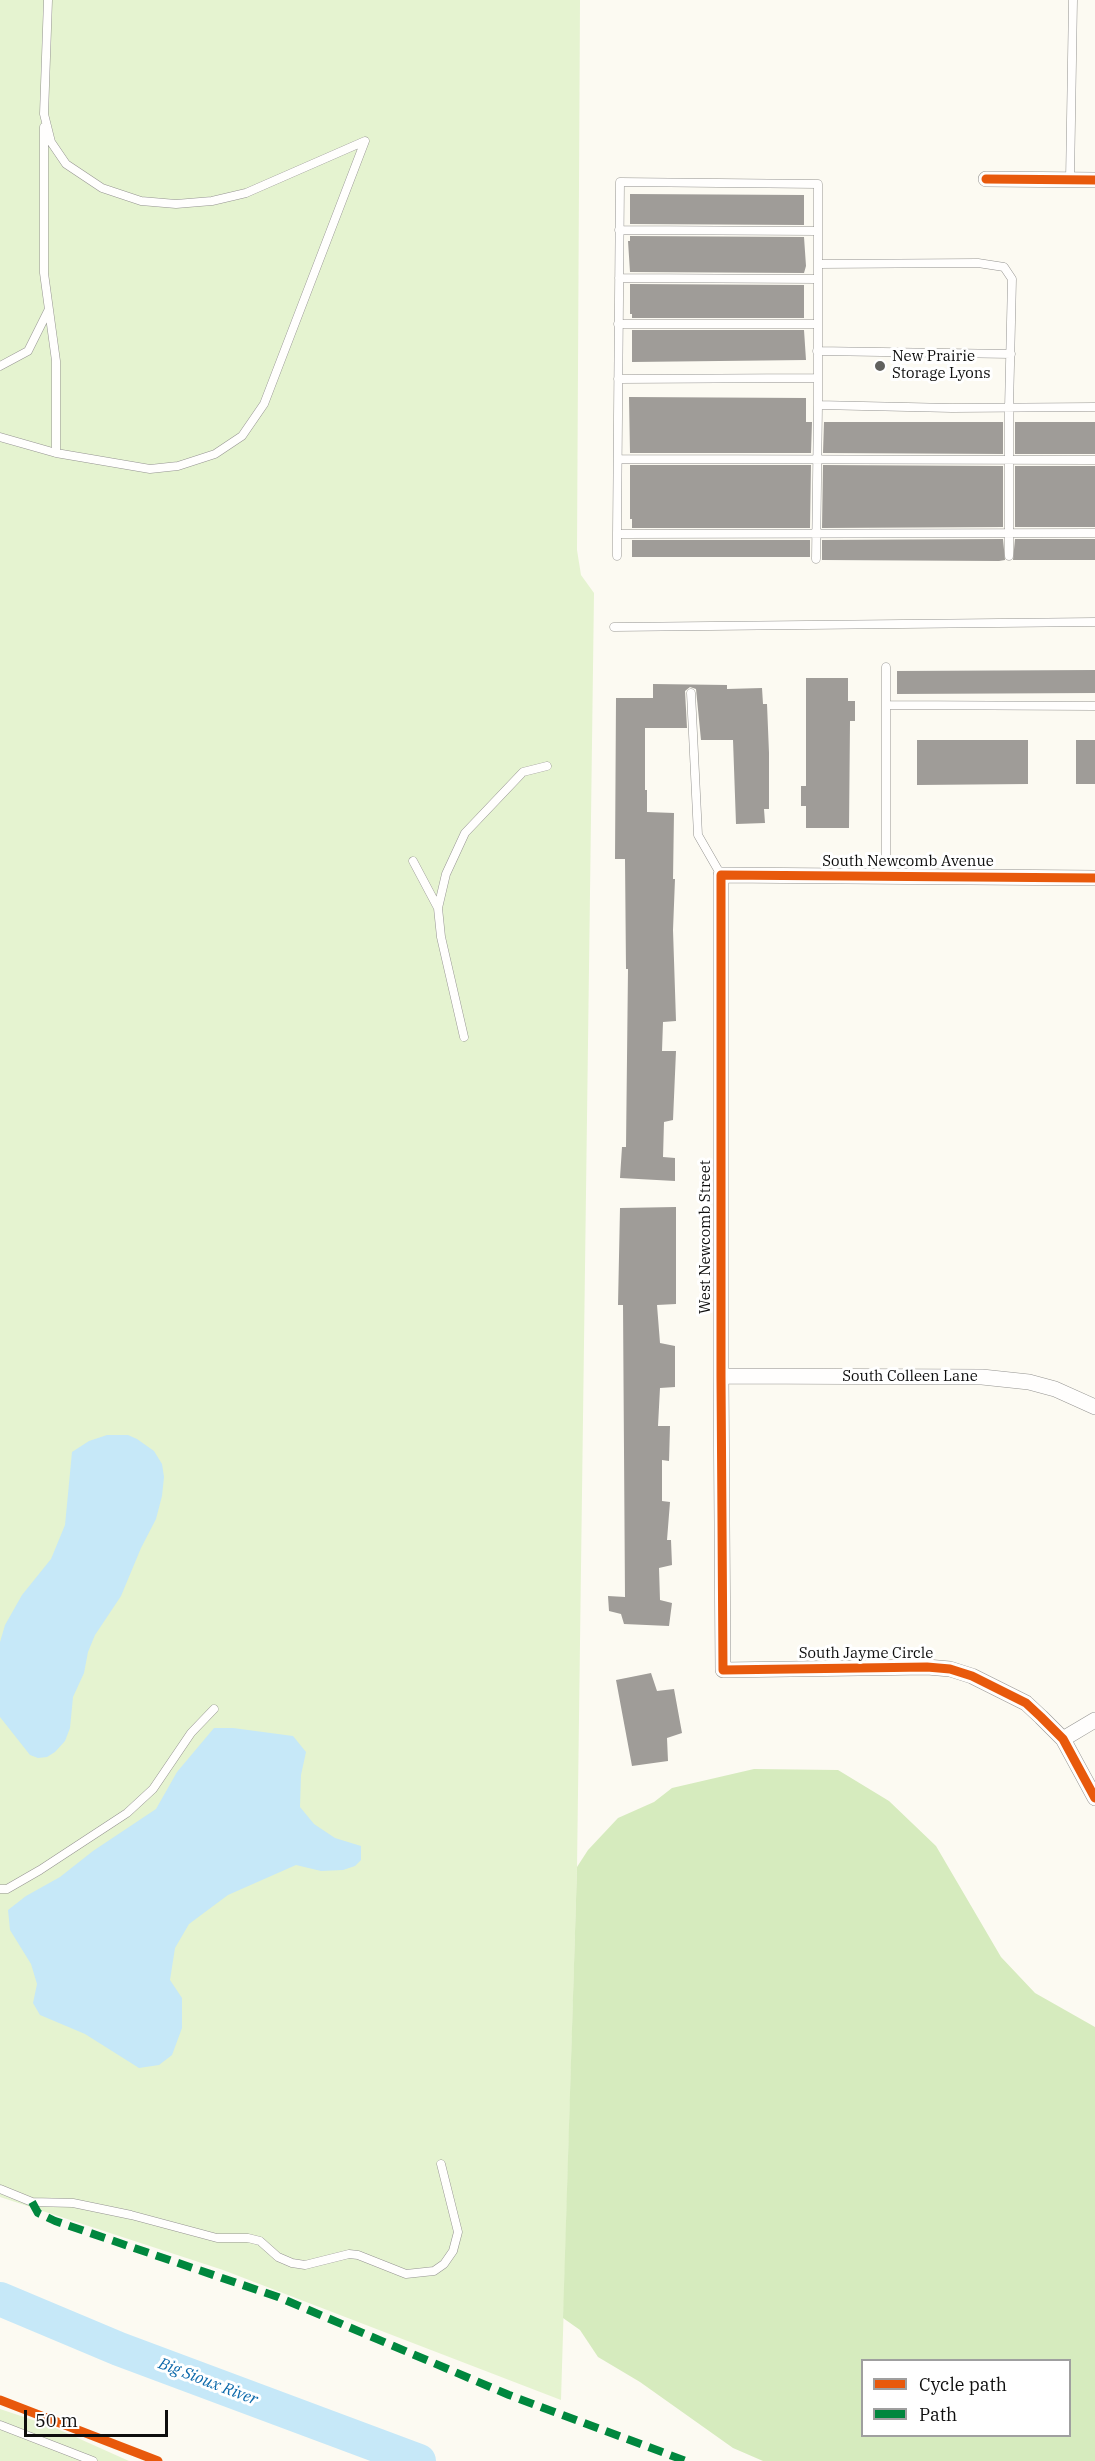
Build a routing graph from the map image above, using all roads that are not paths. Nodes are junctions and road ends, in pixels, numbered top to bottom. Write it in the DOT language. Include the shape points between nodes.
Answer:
graph roads {
  1 [pos="1072,0"];
  2 [pos="48,1"];
  3 [pos="44,114"];
  4 [pos="986,179"];
  5 [pos="1070,180"];
  6 [pos="1095,180"];
  7 [pos="619,230"];
  8 [pos="818,231"];
  9 [pos="818,264"];
  10 [pos="619,278"];
  11 [pos="818,279"];
  12 [pos="48,309"];
  13 [pos="618,324"];
  14 [pos="817,324"];
  15 [pos="817,351"];
  16 [pos="1011,354"];
  17 [pos="0,366"];
  18 [pos="817,378"];
  19 [pos="618,379"];
  20 [pos="818,405"];
  21 [pos="1095,407"];
  22 [pos="1009,408"];
  23 [pos="0,437"];
  24 [pos="56,453"];
  25 [pos="618,459"];
  26 [pos="817,460"];
  27 [pos="1009,460"];
  28 [pos="1095,460"];
  29 [pos="1009,533"];
  30 [pos="1095,533"];
  31 [pos="617,534"];
  32 [pos="817,534"];
  33 [pos="617,556"];
  34 [pos="1009,556"];
  35 [pos="816,559"];
  36 [pos="1095,622"];
  37 [pos="614,627"];
  38 [pos="886,668"];
  39 [pos="692,693"];
  40 [pos="886,705"];
  41 [pos="1095,706"];
  42 [pos="546,766"];
  43 [pos="413,861"];
  44 [pos="721,875"];
  45 [pos="886,877"];
  46 [pos="1095,878"];
  47 [pos="438,908"];
  48 [pos="464,1037"];
  49 [pos="721,1376"];
  50 [pos="1095,1407"];
  51 [pos="722,1599"];
  52 [pos="214,1709"];
  53 [pos="1095,1720"];
  54 [pos="1063,1739"];
  55 [pos="1095,1798"];
  56 [pos="0,1889"];
  57 [pos="441,2164"];
  58 [pos="0,2189"];
  59 [pos="0,2425"];
  60 [pos="93,2461"];
  1 -- 5 [label="lane"];
  2 -- 3 [label="lane"];
  3 -- 12 [label="lane" via="44,273"];
  3 -- 24 [label="lane" via="51,142 66,164 102,188 152,202 212,201 246,193 365,141 264,404 242,436 206,457 150,469"];
  4 -- 5 [label="street"];
  5 -- 6 [label="street"];
  7 -- 8 [label="lane"];
  7 -- 8 [label="lane" via="620,182 819,184"];
  7 -- 10 [label="lane"];
  8 -- 9 [label="lane"];
  9 -- 11 [label="lane"];
  9 -- 16 [label="lane" via="978,263 1004,267 1012,279"];
  10 -- 11 [label="lane"];
  10 -- 13 [label="lane"];
  11 -- 14 [label="lane"];
  12 -- 17 [label="lane" via="28,351"];
  12 -- 24 [label="lane" via="56,361"];
  13 -- 14 [label="lane"];
  13 -- 19 [label="lane"];
  14 -- 15 [label="lane"];
  15 -- 16 [label="lane"];
  15 -- 18 [label="lane"];
  16 -- 22 [label="lane"];
  18 -- 19 [label="lane"];
  18 -- 20 [label="lane"];
  19 -- 25 [label="lane"];
  20 -- 22 [label="lane"];
  20 -- 26 [label="lane"];
  21 -- 22 [label="lane"];
  22 -- 27 [label="lane"];
  23 -- 24 [label="lane"];
  25 -- 26 [label="lane"];
  25 -- 31 [label="lane"];
  26 -- 27 [label="lane"];
  26 -- 32 [label="lane"];
  27 -- 28 [label="lane"];
  27 -- 29 [label="lane"];
  29 -- 30 [label="lane"];
  29 -- 32 [label="lane"];
  29 -- 34 [label="lane"];
  31 -- 32 [label="lane"];
  31 -- 33 [label="lane"];
  32 -- 35 [label="lane"];
  36 -- 37 [label="lane"];
  38 -- 40 [label="lane"];
  39 -- 44 [label="lane" via="698,835"];
  40 -- 41 [label="lane"];
  40 -- 45 [label="lane"];
  42 -- 47 [label="lane" via="523,772 465,833 446,874"];
  43 -- 47 [label="lane"];
  44 -- 45 [label="street, South Newcomb Avenue"];
  44 -- 49 [label="street, West Newcomb Street"];
  45 -- 46 [label="street, South Newcomb Avenue"];
  47 -- 48 [label="lane"];
  49 -- 50 [label="street, South Colleen Lane" via="982,1377 1038,1384"];
  49 -- 51 [label="street, West Newcomb Street"];
  51 -- 54 [label="street, South Jayme Circle" via="723,1670 950,1669 1026,1703"];
  52 -- 56 [label="lane" via="191,1733 153,1789 127,1813 40,1870 7,1889"];
  53 -- 54 [label="street"];
  54 -- 55 [label="street, South Jayme Circle"];
  57 -- 58 [label="lane" via="458,2232 453,2251 444,2264 423,2274 406,2274 349,2254 305,2265 292,2263 260,2241 218,2238 73,2203 32,2202"];
  59 -- 60 [label="lane"];
}
